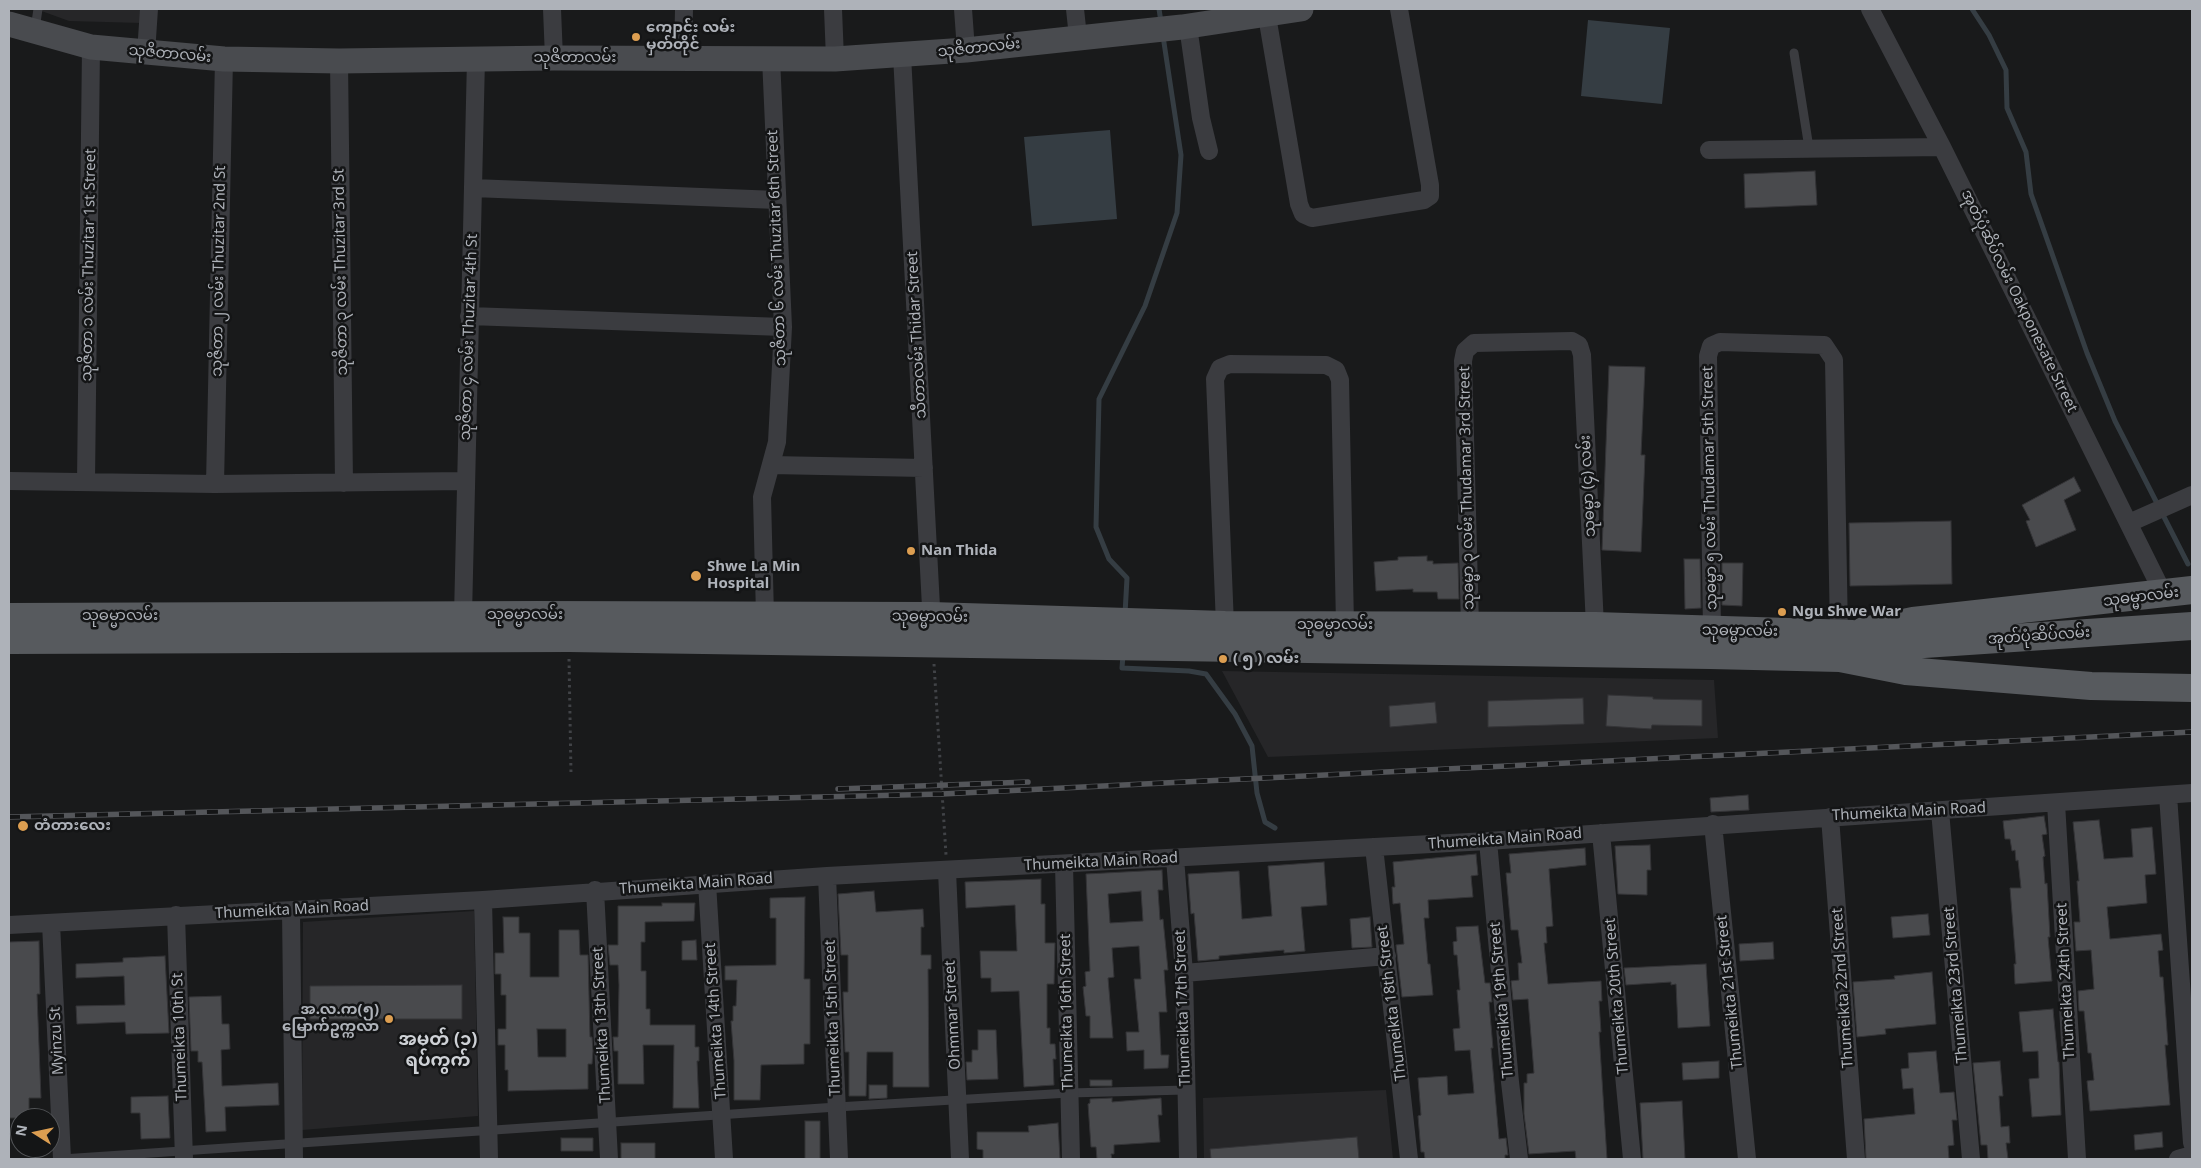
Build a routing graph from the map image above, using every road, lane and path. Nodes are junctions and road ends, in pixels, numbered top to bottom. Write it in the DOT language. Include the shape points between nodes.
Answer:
graph roads {
  1 [pos="149,9"];
  2 [pos="552,9"];
  3 [pos="684,9"];
  4 [pos="833,9"];
  5 [pos="963,9"];
  6 [pos="1075,9"];
  7 [pos="1301,9"];
  8 [pos="1399,9"];
  9 [pos="1870,9"];
  10 [pos="1266,16"];
  11 [pos="36,20"];
  12 [pos="9,24"];
  13 [pos="1185,27"];
  14 [pos="1078,37"];
  15 [pos="91,47"];
  16 [pos="966,50"];
  17 [pos="146,53"];
  18 [pos="1794,53"];
  19 [pos="902,54"];
  20 [pos="224,58"];
  21 [pos="476,58"];
  22 [pos="554,58"];
  23 [pos="771,58"];
  24 [pos="683,59"];
  25 [pos="835,59"];
  26 [pos="339,61"];
  27 [pos="1942,147"];
  28 [pos="1809,148"];
  29 [pos="1709,150"];
  30 [pos="1209,151"];
  31 [pos="473,188"];
  32 [pos="777,200"];
  33 [pos="470,316"];
  34 [pos="783,327"];
  35 [pos="1580,345"];
  36 [pos="771,465"];
  37 [pos="924,468"];
  38 [pos="9,481"];
  39 [pos="464,481"];
  40 [pos="86,482"];
  41 [pos="344,482"];
  42 [pos="215,484"];
  43 [pos="2192,495"];
  44 [pos="2129,523"];
  45 [pos="2192,590"];
  46 [pos="2164,594"];
  47 [pos="9,616"];
  48 [pos="463,616"];
  49 [pos="765,616"];
  50 [pos="1225,625"];
  51 [pos="1345,625"];
  52 [pos="1470,626"];
  53 [pos="1595,626"];
  54 [pos="2192,626"];
  55 [pos="669,627"];
  56 [pos="932,629"];
  57 [pos="1712,630"];
  58 [pos="569,638"];
  59 [pos="9,640"];
  60 [pos="1844,642"];
  61 [pos="1898,642"];
  62 [pos="2192,688"];
  63 [pos="571,774"];
  64 [pos="2192,793"];
  65 [pos="2168,795"];
  66 [pos="2056,804"];
  67 [pos="1940,810"];
  68 [pos="1830,817"];
  69 [pos="1713,824"];
  70 [pos="1601,833"];
  71 [pos="1488,840"];
  72 [pos="1374,847"];
  73 [pos="1175,858"];
  74 [pos="1064,864"];
  75 [pos="947,871"];
  76 [pos="827,876"];
  77 [pos="707,883"];
  78 [pos="595,890"];
  79 [pos="483,900"];
  80 [pos="291,911"];
  81 [pos="176,915"];
  82 [pos="51,923"];
  83 [pos="9,925"];
  84 [pos="1387,956"];
  85 [pos="1184,973"];
  86 [pos="1186,1090"];
  87 [pos="1069,1093"];
  88 [pos="957,1100"];
  89 [pos="837,1107"];
  90 [pos="722,1114"];
  91 [pos="607,1122"];
  92 [pos="488,1130"];
  93 [pos="2192,1143"];
  94 [pos="294,1151"];
  95 [pos="184,1155"];
  96 [pos="2192,1155"];
  97 [pos="62,1159"];
  98 [pos="489,1159"];
  99 [pos="609,1159"];
  100 [pos="724,1159"];
  101 [pos="839,1159"];
  102 [pos="960,1159"];
  103 [pos="1071,1159"];
  104 [pos="1188,1159"];
  105 [pos="1410,1159"];
  106 [pos="1519,1159"];
  107 [pos="1632,1159"];
  108 [pos="1747,1159"];
  109 [pos="1856,1159"];
  110 [pos="1971,1159"];
  111 [pos="2077,1159"];
  112 [pos="2178,1159"];
  1 -- 17 [label="street"];
  2 -- 22 [label="street"];
  3 -- 24 [label="street"];
  4 -- 25 [label="street"];
  5 -- 16 [label="street"];
  6 -- 14 [label="street"];
  7 -- 10 [label="main road"];
  8 -- 10 [label="street" via="1430,196 1424,200 1312,218 1303,214"];
  9 -- 27 [label="street, အုတ်ပုံဆိပ်လမ်း Oakponesate Street"];
  10 -- 13 [label="main road"];
  11 -- 12 [label="main road, သုဇိတာလမ်း"];
  11 -- 15 [label="main road, သုဇိတာလမ်း"];
  13 -- 14 [label="main road, သုဇိတာလမ်း"];
  13 -- 30 [label="street"];
  14 -- 16 [label="main road, သုဇိတာလမ်း"];
  15 -- 17 [label="main road, သုဇိတာလမ်း"];
  15 -- 40 [label="street, သုဇိတာ ၁ လမ်း Thuzitar 1st Street"];
  16 -- 19 [label="main road, သုဇိတာလမ်း"];
  17 -- 20 [label="main road, သုဇိတာလမ်း"];
  18 -- 28 [label="lane"];
  19 -- 25 [label="main road, သုဇိတာလမ်း"];
  19 -- 37 [label="street, သီတာလမ်း Thidar Street"];
  20 -- 26 [label="main road, သုဇိတာလမ်း"];
  20 -- 42 [label="street, သုဇိတာ ၂ လမ်း Thuzitar 2nd St"];
  21 -- 22 [label="main road, သုဇိတာလမ်း"];
  21 -- 26 [label="main road, သုဇိတာလမ်း"];
  21 -- 31 [label="street, သုဇိတာ ၄ လမ်း Thuzitar 4th St"];
  22 -- 24 [label="main road, သုဇိတာလမ်း"];
  23 -- 24 [label="main road, သုဇိတာလမ်း"];
  23 -- 25 [label="main road, သုဇိတာလမ်း"];
  23 -- 32 [label="street, သုဇိတာ ၆ လမ်း Thuzitar 6th Street"];
  26 -- 41 [label="street, သုဇိတာ ၃ လမ်း Thuzitar 3rd St"];
  27 -- 28 [label="street"];
  27 -- 44 [label="street, အုတ်ပုံဆိပ်လမ်း Oakponesate Street"];
  28 -- 29 [label="street"];
  31 -- 32 [label="street"];
  31 -- 33 [label="street, သုဇိတာ ၄ လမ်း Thuzitar 4th St"];
  32 -- 34 [label="street, သုဇိတာ ၆ လမ်း Thuzitar 6th Street"];
  33 -- 34 [label="street"];
  33 -- 39 [label="street, သုဇိတာ ၄ လမ်း Thuzitar 4th St"];
  34 -- 36 [label="street, သုဇိတာ ၆ လမ်း Thuzitar 6th Street" via="779,425"];
  35 -- 52 [label="street, သုဓမ္မာ ၃ လမ်း Thudamar 3rd Street" via="1572,341 1474,343 1465,351"];
  35 -- 53 [label="street, သုဓမ္မာ (၄) လမ်း"];
  36 -- 37 [label="street"];
  36 -- 49 [label="street, သုဇိတာ ၆ လမ်း Thuzitar 6th Street" via="762,497"];
  37 -- 56 [label="street, သီတာလမ်း Thidar Street"];
  38 -- 40 [label="street"];
  39 -- 41 [label="street"];
  39 -- 48 [label="street, သုဇိတာ ၄ လမ်း Thuzitar 4th St"];
  40 -- 42 [label="street"];
  41 -- 42 [label="street"];
  43 -- 44 [label="street"];
  44 -- 46 [label="street, အုတ်ပုံဆိပ်လမ်း Oakponesate Street"];
  45 -- 46 [label="main road, သုဓမ္မာလမ်း"];
  46 -- 60 [label="main road, သုဓမ္မာလမ်း" via="1913,622"];
  47 -- 48 [label="main road, သုဓမ္မာလမ်း"];
  48 -- 55 [label="main road, သုဓမ္မာလမ်း"];
  49 -- 55 [label="main road, သုဓမ္မာလမ်း"];
  49 -- 56 [label="main road, သုဓမ္မာလမ်း"];
  50 -- 51 [label="main road, သုဓမ္မာလမ်း"];
  50 -- 51 [label="street" via="1215,379 1220,368 1230,364 1326,365 1336,370 1340,380"];
  50 -- 56 [label="main road, သုဓမ္မာလမ်း"];
  51 -- 52 [label="main road, သုဓမ္မာလမ်း"];
  52 -- 53 [label="main road, သုဓမ္မာလမ်း"];
  53 -- 57 [label="main road, သုဓမ္မာလမ်း"];
  54 -- 61 [label="main road, အုတ်ပုံဆိပ်လမ်း"];
  55 -- 56 [label="main road, သုဓမ္မာလမ်း"];
  55 -- 58 [label="main road, သုဓမ္မာလမ်း"];
  56 -- 60 [label="main road, သုဓမ္မာလမ်း"];
  56 -- 75 [label="path"];
  57 -- 60 [label="main road, သုဓမ္မာလမ်း"];
  57 -- 60 [label="street, သုဓမ္မာ ၅ လမ်း Thudamar 5th Street" via="1708,356 1711,346 1720,342 1824,345 1834,360"];
  58 -- 59 [label="main road, သုဓမ္မာလမ်း"];
  58 -- 63 [label="path"];
  60 -- 61 [label="main road, သုဓမ္မာလမ်း"];
  60 -- 62 [label="main road, သုဓမ္မာလမ်း" via="1906,671 2091,686"];
  64 -- 65 [label="street, Thumeikta Main Road"];
  65 -- 66 [label="street, Thumeikta Main Road"];
  65 -- 93 [label="street"];
  66 -- 67 [label="street, Thumeikta Main Road"];
  66 -- 111 [label="street, Thumeikta 24th Street"];
  67 -- 68 [label="street, Thumeikta Main Road"];
  67 -- 110 [label="street, Thumeikta 23rd Street"];
  68 -- 69 [label="street, Thumeikta Main Road"];
  68 -- 109 [label="street, Thumeikta 22nd Street"];
  69 -- 70 [label="street, Thumeikta Main Road"];
  69 -- 108 [label="street, Thumeikta 21st Street"];
  70 -- 71 [label="street, Thumeikta Main Road"];
  70 -- 107 [label="street, Thumeikta 20th Street"];
  71 -- 72 [label="street, Thumeikta Main Road"];
  71 -- 106 [label="street, Thumeikta 19th Street"];
  72 -- 73 [label="street, Thumeikta Main Road"];
  72 -- 84 [label="street, Thumeikta 18th Street"];
  73 -- 74 [label="street, Thumeikta Main Road"];
  73 -- 85 [label="street, Thumeikta 17th Street"];
  74 -- 75 [label="street, Thumeikta Main Road"];
  74 -- 87 [label="street, Thumeikta 16th Street"];
  75 -- 76 [label="street, Thumeikta Main Road"];
  75 -- 88 [label="street, Ohmmar Street"];
  76 -- 77 [label="street, Thumeikta Main Road"];
  76 -- 89 [label="street, Thumeikta 15th Street"];
  77 -- 78 [label="street, Thumeikta Main Road"];
  77 -- 90 [label="street, Thumeikta 14th Street"];
  78 -- 79 [label="street, Thumeikta Main Road"];
  78 -- 91 [label="street, Thumeikta 13th Street"];
  79 -- 80 [label="street, Thumeikta Main Road"];
  79 -- 92 [label="street"];
  80 -- 81 [label="street, Thumeikta Main Road"];
  80 -- 94 [label="street"];
  81 -- 82 [label="street, Thumeikta Main Road"];
  81 -- 95 [label="street, Thumeikta 10th St"];
  82 -- 83 [label="street, Thumeikta Main Road"];
  82 -- 97 [label="street, Myinzu St"];
  84 -- 85 [label="street"];
  84 -- 105 [label="street, Thumeikta 18th Street"];
  85 -- 86 [label="street, Thumeikta 17th Street"];
  86 -- 87 [label="lane"];
  86 -- 104 [label="street, Thumeikta 17th Street"];
  87 -- 88 [label="lane"];
  87 -- 103 [label="street, Thumeikta 16th Street"];
  88 -- 89 [label="lane"];
  88 -- 102 [label="street, Ohmmar Street"];
  89 -- 90 [label="lane"];
  89 -- 101 [label="street, Thumeikta 15th Street"];
  90 -- 91 [label="lane"];
  90 -- 100 [label="street, Thumeikta 14th Street"];
  91 -- 92 [label="lane"];
  91 -- 99 [label="street, Thumeikta 13th Street"];
  92 -- 94 [label="lane"];
  92 -- 98 [label="street"];
  94 -- 95 [label="lane"];
  95 -- 97 [label="lane"];
  96 -- 112 [label="street"];
}
